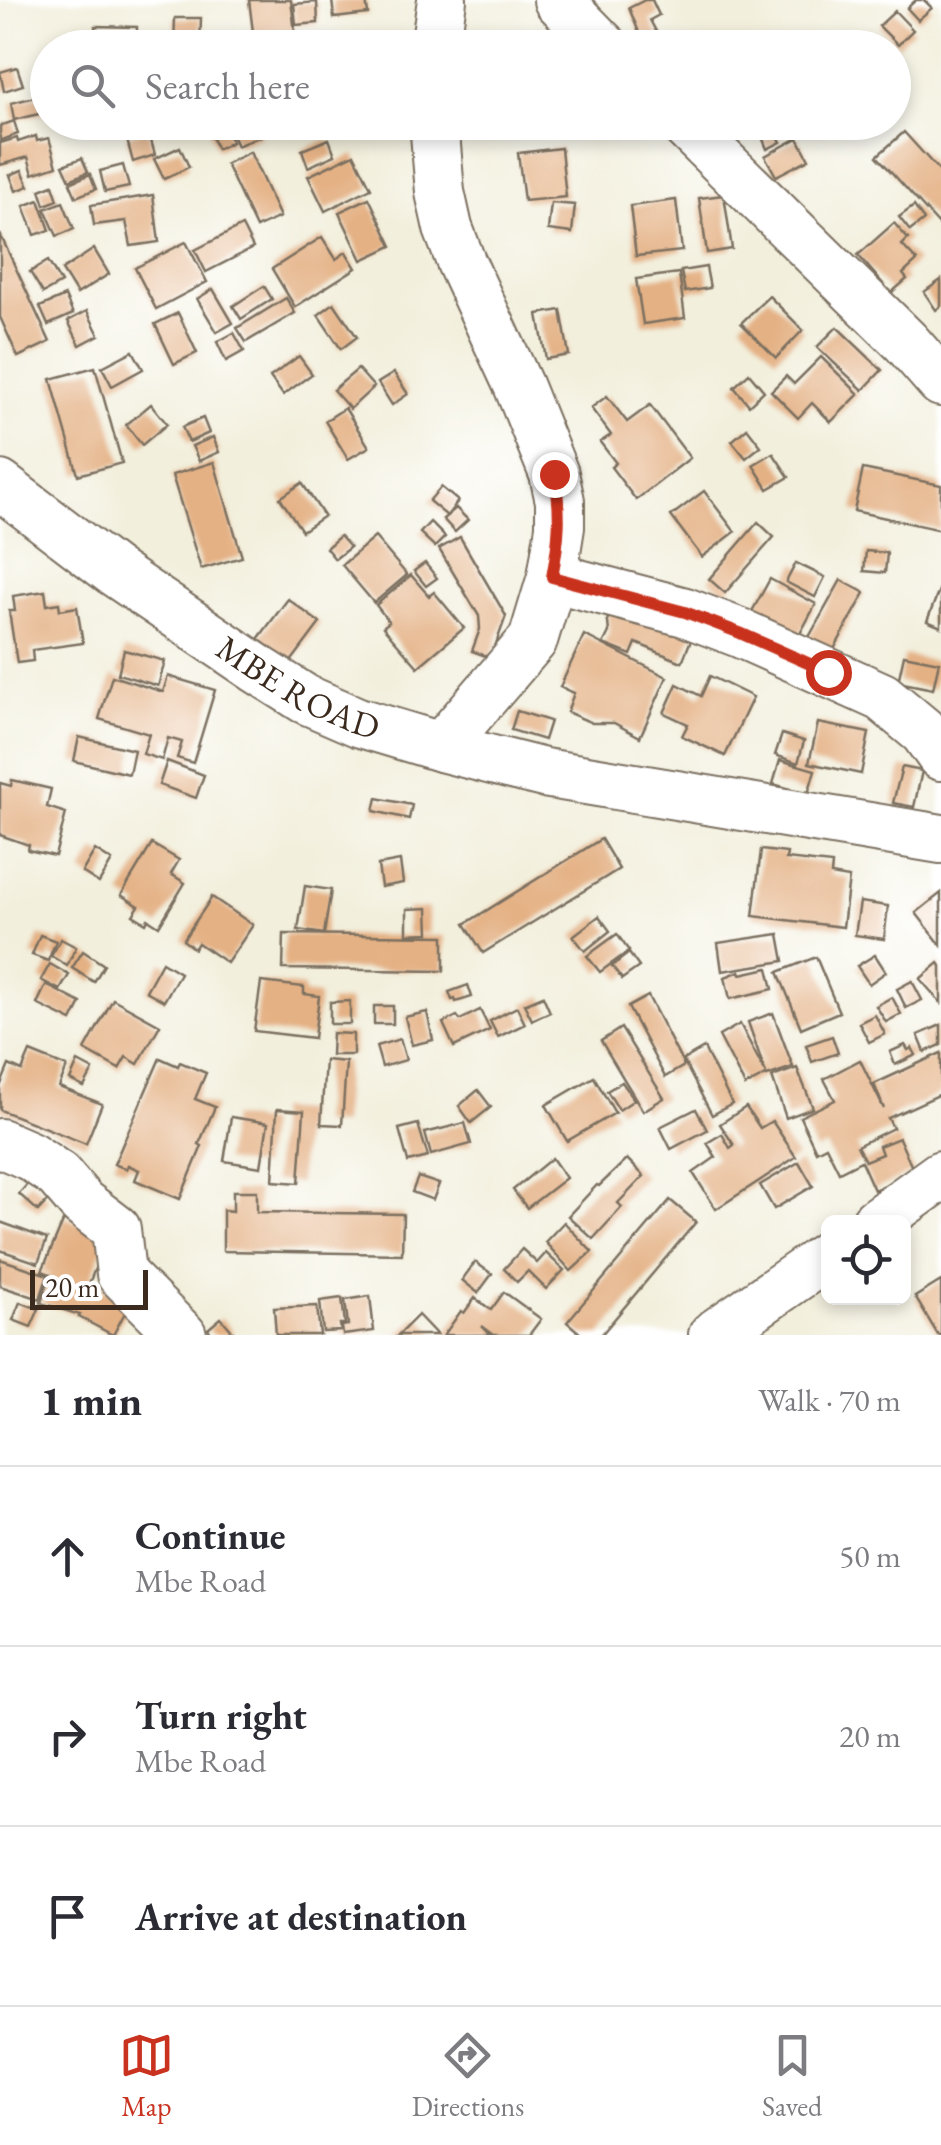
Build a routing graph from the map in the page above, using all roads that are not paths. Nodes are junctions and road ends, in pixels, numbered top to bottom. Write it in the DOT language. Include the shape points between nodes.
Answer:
graph roads {
  1 [pos="442,0"];
  2 [pos="558,0"];
  3 [pos="438,30"];
  4 [pos="587,30"];
  5 [pos="436,140"];
  6 [pos="700,140"];
  7 [pos="941,382"];
  8 [pos="0,486"];
  9 [pos="552,577"];
  10 [pos="441,747"];
  11 [pos="941,756"];
  12 [pos="941,839"];
  13 [pos="0,1143"];
  14 [pos="941,1175"];
  15 [pos="886,1215"];
  16 [pos="821,1260"];
  17 [pos="182,1335"];
  18 [pos="713,1335"];
  1 -- 3 [label="street"];
  2 -- 4 [label="street"];
  5 -- 9 [label="street" via="448,228 554,474 560,527"];
  6 -- 7 [label="street"];
  8 -- 10 [label="street, MBE ROAD" via="305,699"];
  9 -- 10 [label="street" via="534,640"];
  9 -- 11 [label="street" via="685,612 882,697"];
  10 -- 12 [label="street, MBE ROAD" via="544,773"];
  13 -- 17 [label="street" via="58,1176 116,1229 120,1274"];
  14 -- 15 [label="street"];
  16 -- 18 [label="street"];
}
